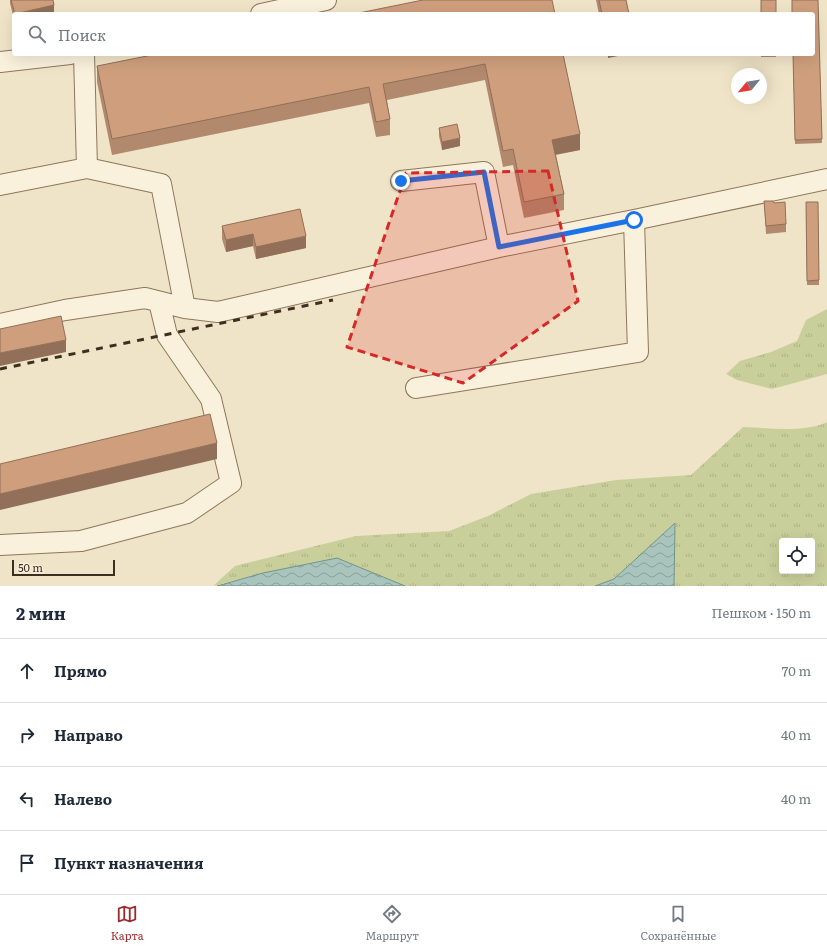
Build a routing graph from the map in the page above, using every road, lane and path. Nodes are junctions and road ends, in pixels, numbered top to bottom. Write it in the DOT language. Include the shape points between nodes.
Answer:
graph roads {
  1 [pos="326,0"];
  2 [pos="270,12"];
  3 [pos="52,56"];
  4 [pos="84,56"];
  5 [pos="0,62"];
  6 [pos="87,168"];
  7 [pos="827,179"];
  8 [pos="401,181"];
  9 [pos="0,185"];
  10 [pos="634,220"];
  11 [pos="499,247"];
  12 [pos="159,302"];
  13 [pos="185,308"];
  14 [pos="0,324"];
  15 [pos="416,388"];
  16 [pos="0,545"];
  1 -- 2 [label="lane"];
  3 -- 5 [label="lane"];
  4 -- 6 [label="lane"];
  6 -- 9 [label="lane"];
  6 -- 13 [label="lane" via="161,184"];
  7 -- 10 [label="lane"];
  8 -- 11 [label="lane" via="484,172"];
  10 -- 11 [label="lane"];
  10 -- 15 [label="lane" via="638,352"];
  11 -- 13 [label="lane" via="218,312"];
  12 -- 13 [label="lane"];
  12 -- 14 [label="lane" via="145,298 66,310"];
  12 -- 16 [label="lane" via="167,335 211,399 231,483 187,513 180,515 81,541"];
}
